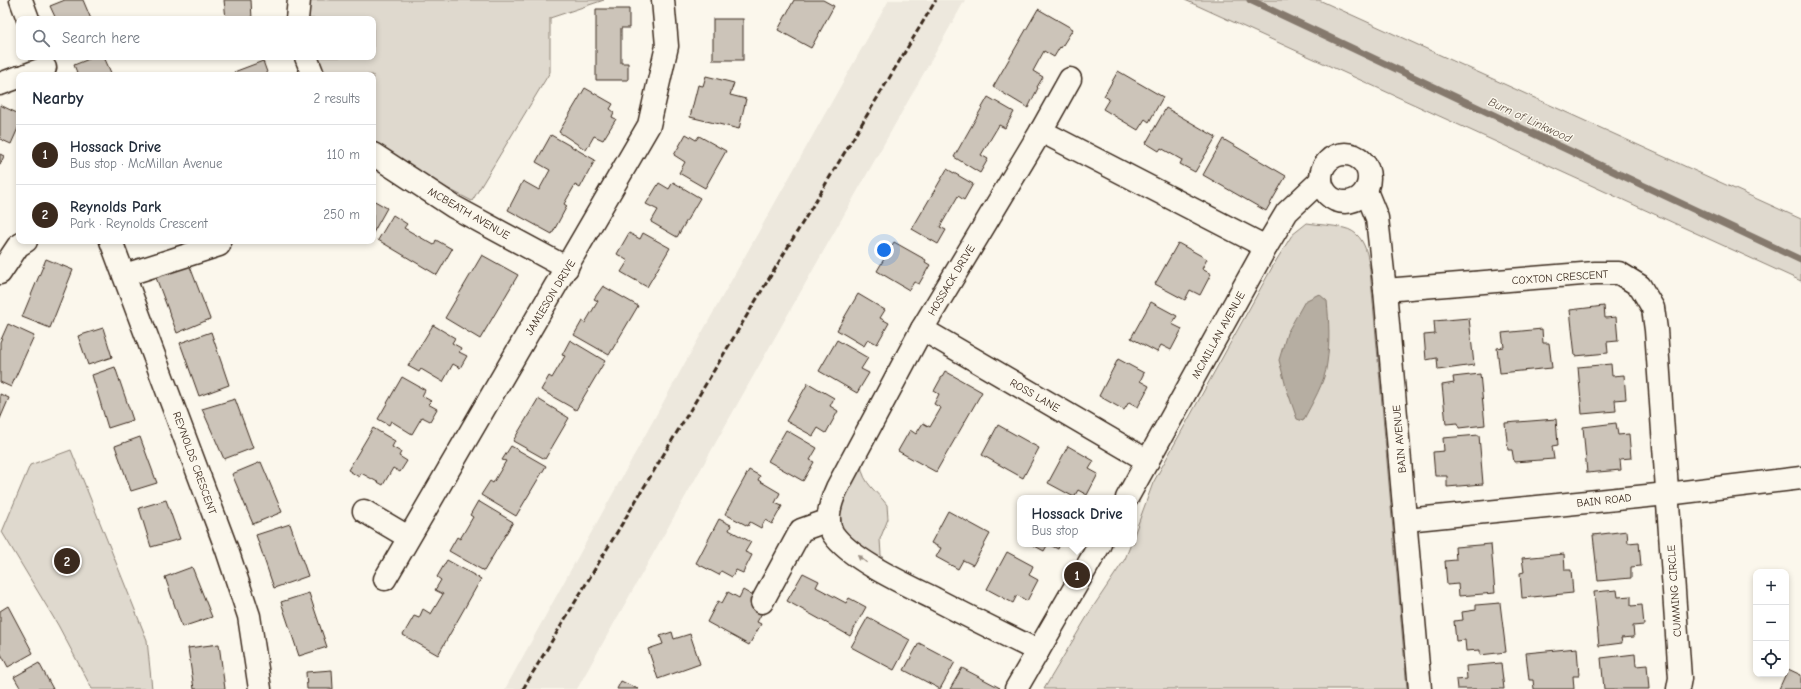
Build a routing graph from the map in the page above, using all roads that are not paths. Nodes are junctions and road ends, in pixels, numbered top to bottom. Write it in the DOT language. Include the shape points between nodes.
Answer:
graph roads {
  1 [pos="21,0"];
  2 [pos="299,0"];
  3 [pos="663,0"];
  4 [pos="27,16"];
  5 [pos="297,16"];
  6 [pos="307,60"];
  7 [pos="312,72"];
  8 [pos="16,78"];
  9 [pos="1070,79"];
  10 [pos="0,84"];
  11 [pos="1041,131"];
  12 [pos="376,156"];
  13 [pos="1321,180"];
  14 [pos="1366,191"];
  15 [pos="21,244"];
  16 [pos="112,244"];
  17 [pos="218,245"];
  18 [pos="1266,247"];
  19 [pos="567,268"];
  20 [pos="0,273"];
  21 [pos="125,275"];
  22 [pos="1385,290"];
  23 [pos="922,328"];
  24 [pos="1148,461"];
  25 [pos="1801,478"];
  26 [pos="1668,494"];
  27 [pos="1129,495"];
  28 [pos="364,511"];
  29 [pos="829,520"];
  30 [pos="1406,520"];
  31 [pos="408,537"];
  32 [pos="1098,547"];
  33 [pos="385,579"];
  34 [pos="762,602"];
  35 [pos="1038,651"];
  36 [pos="260,689"];
  37 [pos="1016,689"];
  38 [pos="1420,689"];
  39 [pos="1678,689"];
  1 -- 4 [label="street"];
  2 -- 5 [label="street"];
  3 -- 19 [label="street, JAMIESON DRIVE" via="667,46 649,125"];
  6 -- 7 [label="street"];
  8 -- 10 [label="street"];
  9 -- 11 [label="street, HOSSACK DRIVE"];
  11 -- 18 [label="street"];
  11 -- 23 [label="street, HOSSACK DRIVE"];
  12 -- 19 [label="street, MCBEATH AVENUE" via="454,207"];
  13 -- 14 [label="street" via="1322,188 1339,202 1354,201"];
  13 -- 14 [label="street" via="1323,168 1331,158 1338,154 1355,155 1367,166 1370,174"];
  13 -- 18 [label="street, MCMILLAN AVENUE" via="1287,212"];
  14 -- 22 [label="street, BAIN AVENUE" via="1377,218"];
  15 -- 20 [label="street"];
  16 -- 21 [label="street, REYNOLDS CRESCENT"];
  17 -- 21 [label="street"];
  18 -- 24 [label="street, MCMILLAN AVENUE"];
  19 -- 31 [label="street, JAMIESON DRIVE"];
  21 -- 36 [label="street, REYNOLDS CRESCENT" via="249,616"];
  22 -- 26 [label="street, COXTON CRESCENT" via="1595,273 1619,273 1640,286 1653,308"];
  22 -- 30 [label="street, BAIN AVENUE"];
  23 -- 24 [label="street, ROSS LANE"];
  23 -- 29 [label="street, HOSSACK DRIVE" via="837,488 830,503"];
  24 -- 27 [label="street, MCMILLAN AVENUE"];
  25 -- 26 [label="street, BAIN ROAD"];
  26 -- 30 [label="street, BAIN ROAD"];
  26 -- 39 [label="street, CUMMING CIRCLE" via="1680,678"];
  28 -- 31 [label="street"];
  29 -- 34 [label="street" via="801,530"];
  35 -- 29 [label="street, one-way" via="895,579 867,562 842,543 833,533"];
  30 -- 38 [label="street, BAIN AVENUE"];
  31 -- 33 [label="street, JAMIESON DRIVE"];
  32 -- 35 [label="street"];
  35 -- 37 [label="street"];
}
